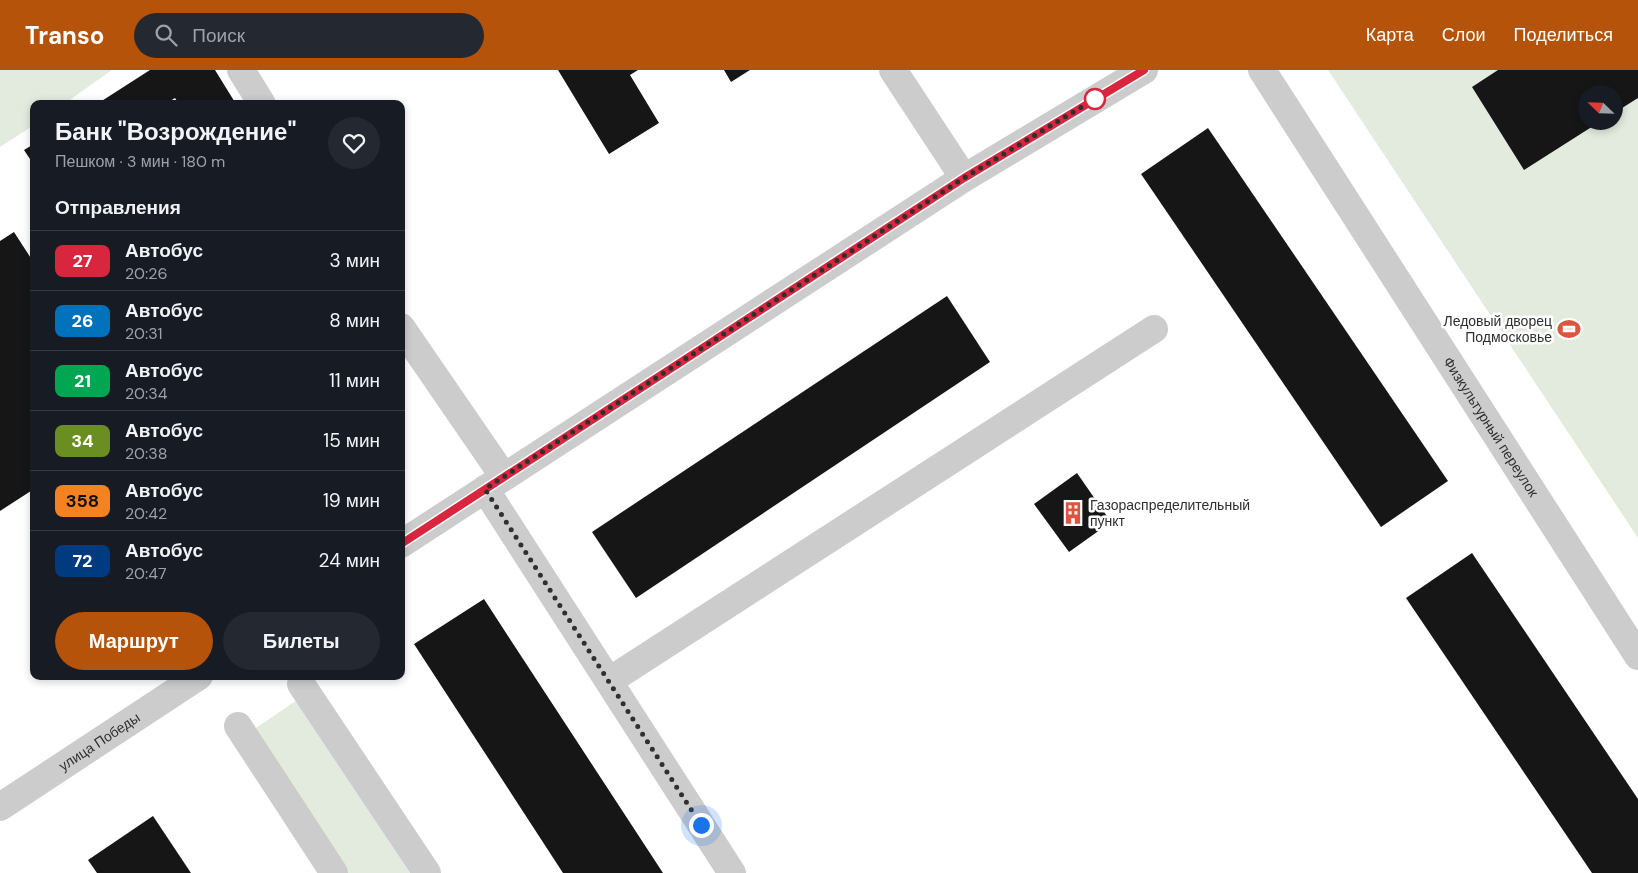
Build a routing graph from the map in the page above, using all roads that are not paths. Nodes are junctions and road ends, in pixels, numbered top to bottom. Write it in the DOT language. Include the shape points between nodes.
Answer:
graph roads {
  1 [pos="241,70"];
  2 [pos="893,70"];
  3 [pos="1144,70"];
  4 [pos="1262,70"];
  5 [pos="260,100"];
  6 [pos="964,178"];
  7 [pos="1154,329"];
  8 [pos="405,334"];
  9 [pos="494,483"];
  10 [pos="405,541"];
  11 [pos="1638,656"];
  12 [pos="193,680"];
  13 [pos="609,681"];
  14 [pos="301,684"];
  15 [pos="238,726"];
  16 [pos="0,807"];
  17 [pos="334,873"];
  18 [pos="427,873"];
  19 [pos="732,873"];
  1 -- 5 [label="street"];
  2 -- 6 [label="street"];
  3 -- 6 [label="street"];
  4 -- 11 [label="street, Физкультурный переулок"];
  6 -- 9 [label="street"];
  7 -- 13 [label="street"];
  8 -- 9 [label="street"];
  9 -- 10 [label="street"];
  9 -- 13 [label="street"];
  12 -- 16 [label="street, улица Победы"];
  13 -- 19 [label="street"];
  14 -- 18 [label="street"];
  15 -- 17 [label="street"];
}
